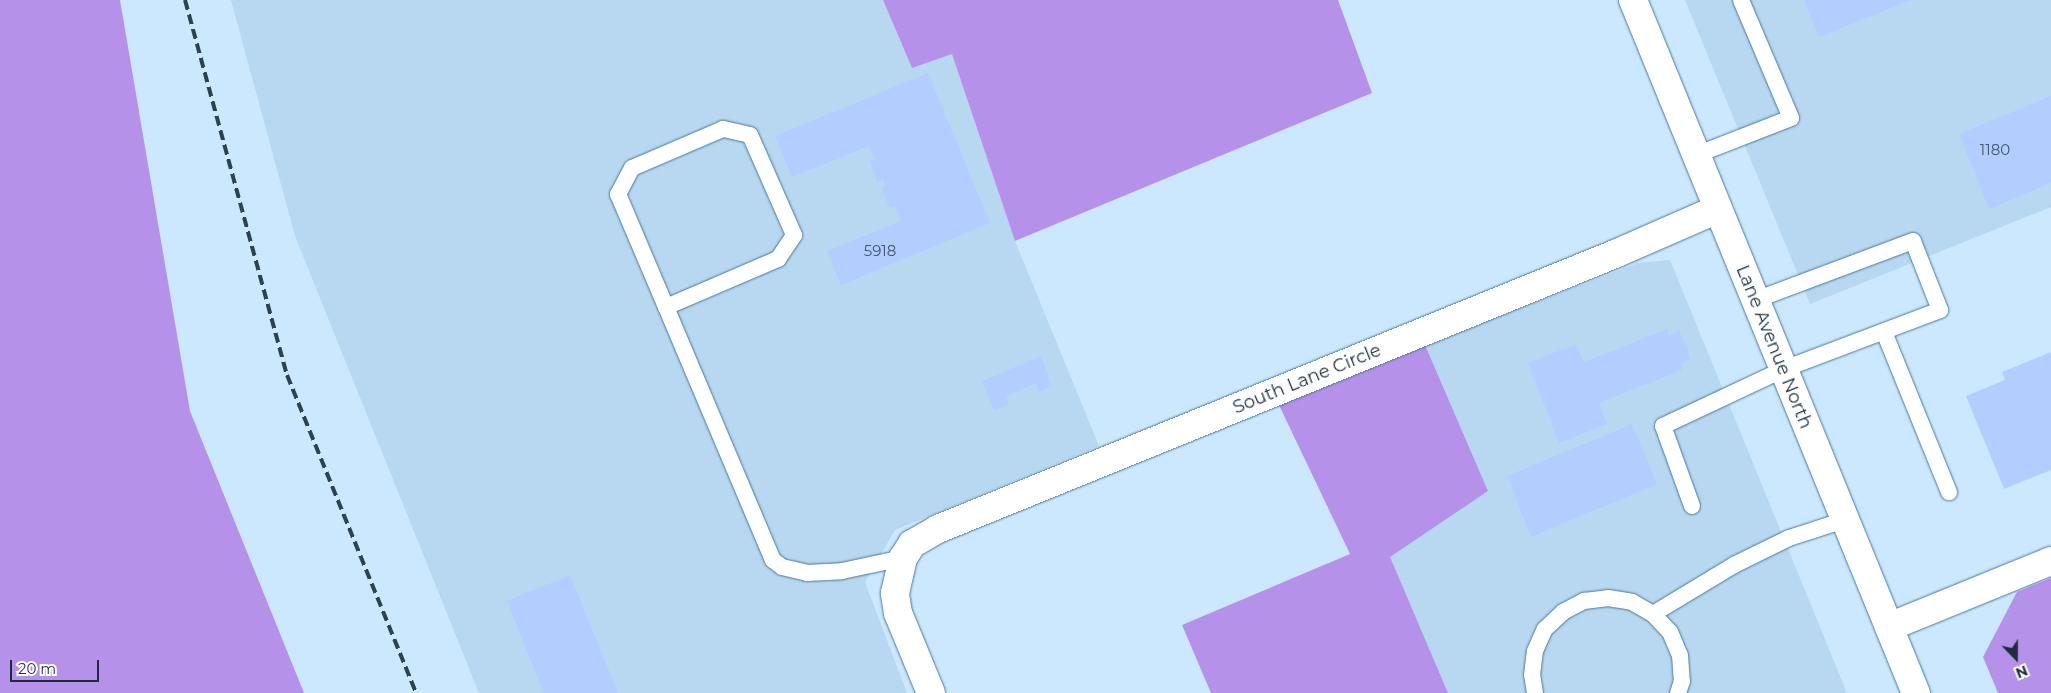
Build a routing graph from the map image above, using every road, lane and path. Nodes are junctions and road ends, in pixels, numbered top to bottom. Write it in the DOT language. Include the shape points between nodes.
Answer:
graph roads {
  1 [pos="1633,0"];
  2 [pos="1741,0"];
  3 [pos="1696,155"];
  4 [pos="1718,208"];
  5 [pos="1755,300"];
  6 [pos="666,307"];
  7 [pos="1884,332"];
  8 [pos="1784,370"];
  9 [pos="1949,492"];
  10 [pos="1692,506"];
  11 [pos="1845,520"];
  12 [pos="902,558"];
  13 [pos="2051,561"];
  14 [pos="1653,614"];
  15 [pos="1889,627"];
  16 [pos="931,693"];
  17 [pos="1535,693"];
  18 [pos="1678,693"];
  19 [pos="1916,693"];
  1 -- 3 [label="street, Lane Avenue North"];
  2 -- 3 [label="lane" via="1791,118"];
  3 -- 4 [label="street, Lane Avenue North"];
  4 -- 5 [label="street, Lane Avenue North"];
  4 -- 12 [label="street, South Lane Circle" via="1615,254 938,529 912,544"];
  5 -- 7 [label="lane" via="1913,241 1940,310"];
  5 -- 8 [label="street, Lane Avenue North"];
  6 -- 6 [label="lane" via="618,194 632,168 723,129 750,135 794,235 778,259"];
  6 -- 12 [label="lane" via="772,560 782,567 807,573 842,571"];
  7 -- 8 [label="lane"];
  7 -- 9 [label="lane"];
  8 -- 10 [label="lane" via="1663,426"];
  8 -- 11 [label="street, Lane Avenue North"];
  11 -- 14 [label="lane" via="1789,538 1734,565"];
  11 -- 15 [label="street, Lane Avenue North"];
  12 -- 16 [label="street" via="895,593 898,613"];
  13 -- 15 [label="street"];
  14 -- 17 [label="lane" via="1632,602 1608,598 1584,602 1563,612 1546,629 1535,651 1532,675"];
  14 -- 18 [label="lane" via="1670,632 1680,655 1682,681"];
  15 -- 19 [label="street, Lane Avenue North"];
}
